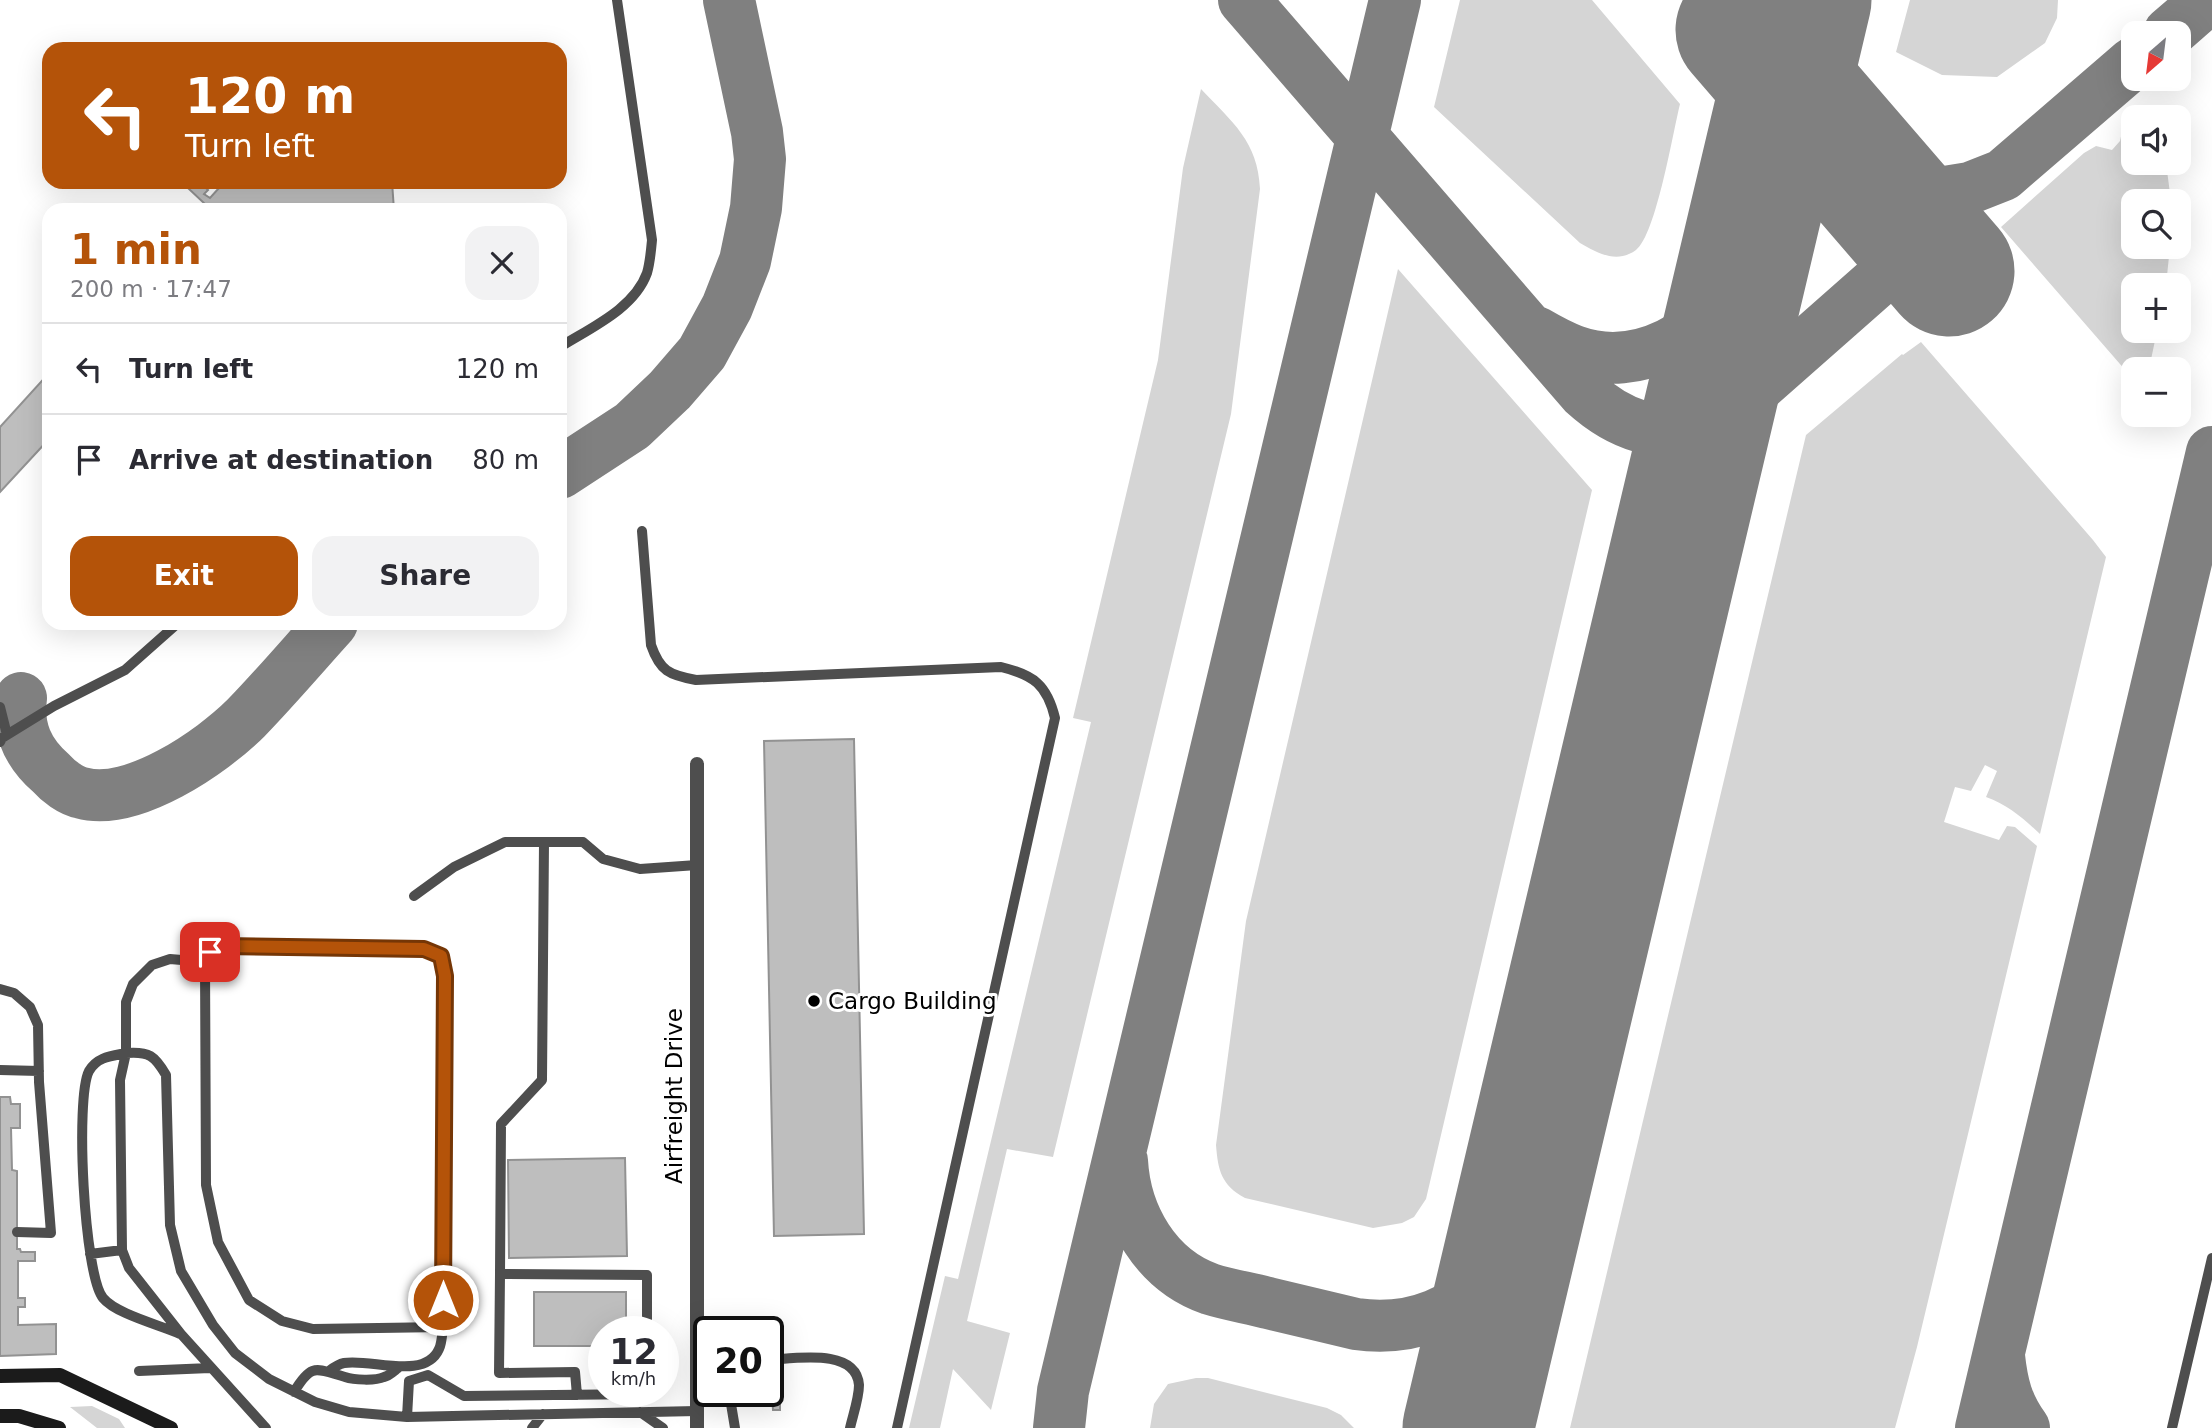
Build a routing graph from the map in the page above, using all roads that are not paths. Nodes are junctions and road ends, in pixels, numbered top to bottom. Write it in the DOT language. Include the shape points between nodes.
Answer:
graph roads {
  1 [pos="617,0"];
  2 [pos="567,342"];
  3 [pos="642,531"];
  4 [pos="170,630"];
  5 [pos="0,707"];
  6 [pos="1,718"];
  7 [pos="4,739"];
  8 [pos="697,764"];
  9 [pos="544,842"];
  10 [pos="696,865"];
  11 [pos="414,897"];
  12 [pos="205,962"];
  13 [pos="0,989"];
  14 [pos="126,1053"];
  15 [pos="0,1070"];
  16 [pos="39,1071"];
  17 [pos="17,1232"];
  18 [pos="121,1250"];
  19 [pos="90,1254"];
  20 [pos="2212,1258"];
  21 [pos="500,1274"];
  22 [pos="647,1316"];
  23 [pos="443,1327"];
  24 [pos="181,1334"];
  25 [pos="784,1359"];
  26 [pos="210,1368"];
  27 [pos="139,1371"];
  28 [pos="0,1376"];
  29 [pos="294,1392"];
  30 [pos="577,1395"];
  31 [pos="588,1395"];
  32 [pos="732,1407"];
  33 [pos="697,1411"];
  34 [pos="639,1412"];
  35 [pos="543,1414"];
  36 [pos="0,1416"];
  37 [pos="407,1416"];
  38 [pos="59,1428"];
  39 [pos="171,1428"];
  40 [pos="266,1428"];
  41 [pos="532,1428"];
  42 [pos="663,1428"];
  43 [pos="697,1428"];
  44 [pos="735,1428"];
  45 [pos="850,1428"];
  46 [pos="897,1428"];
  47 [pos="2172,1428"];
  1 -- 2 [label="lane" via="650,227 650,255 646,275 625,305"];
  3 -- 46 [label="lane" via="651,645 656,660 680,677 1001,667 1023,673 1041,685 1050,699 1055,718"];
  4 -- 7 [label="lane" via="125,670 54,706"];
  5 -- 6 [label="lane"];
  6 -- 7 [label="lane"];
  8 -- 10 [label="street, Airfreight Drive"];
  9 -- 10 [label="lane" via="583,842 603,859 640,869"];
  9 -- 11 [label="lane" via="505,842 454,867"];
  9 -- 21 [label="lane" via="542,1080 501,1124"];
  10 -- 33 [label="street, Airfreight Drive"];
  12 -- 14 [label="lane" via="170,959 152,964 133,984 126,1002"];
  12 -- 23 [label="lane" via="206,1185 218,1242 249,1300 282,1321 313,1329"];
  12 -- 23 [label="lane" via="210,952 221,946 424,949 441,956 445,976"];
  13 -- 16 [label="lane" via="14,993 30,1007 38,1025"];
  14 -- 18 [label="lane" via="120,1080"];
  14 -- 19 [label="lane" via="101,1058 89,1071 83,1095"];
  14 -- 29 [label="lane" via="142,1052 157,1060 166,1076 170,1225 181,1271 235,1353"];
  15 -- 16 [label="lane"];
  16 -- 17 [label="lane" via="51,1233"];
  18 -- 19 [label="lane"];
  18 -- 24 [label="lane" via="129,1268"];
  19 -- 24 [label="lane" via="101,1297 112,1307"];
  20 -- 47 [label="lane"];
  21 -- 22 [label="lane" via="647,1275"];
  21 -- 30 [label="lane" via="499,1373 576,1372"];
  23 -- 29 [label="lane" via="439,1350 430,1360 398,1368 383,1378 347,1378 314,1369"];
  24 -- 26 [label="lane"];
  25 -- 45 [label="lane" via="825,1358 848,1365 859,1386"];
  26 -- 27 [label="lane"];
  26 -- 40 [label="lane"];
  28 -- 39 [label="main road, bridge" via="60,1375"];
  29 -- 37 [label="lane" via="349,1412"];
  30 -- 31 [label="lane"];
  30 -- 37 [label="lane" via="464,1396 428,1375 409,1381"];
  32 -- 44 [label="lane"];
  33 -- 34 [label="lane"];
  33 -- 43 [label="street, Airfreight Drive"];
  34 -- 35 [label="lane"];
  34 -- 42 [label="lane"];
  35 -- 37 [label="lane"];
  35 -- 41 [label="lane"];
  36 -- 38 [label="main road" via="19,1416"];
}
